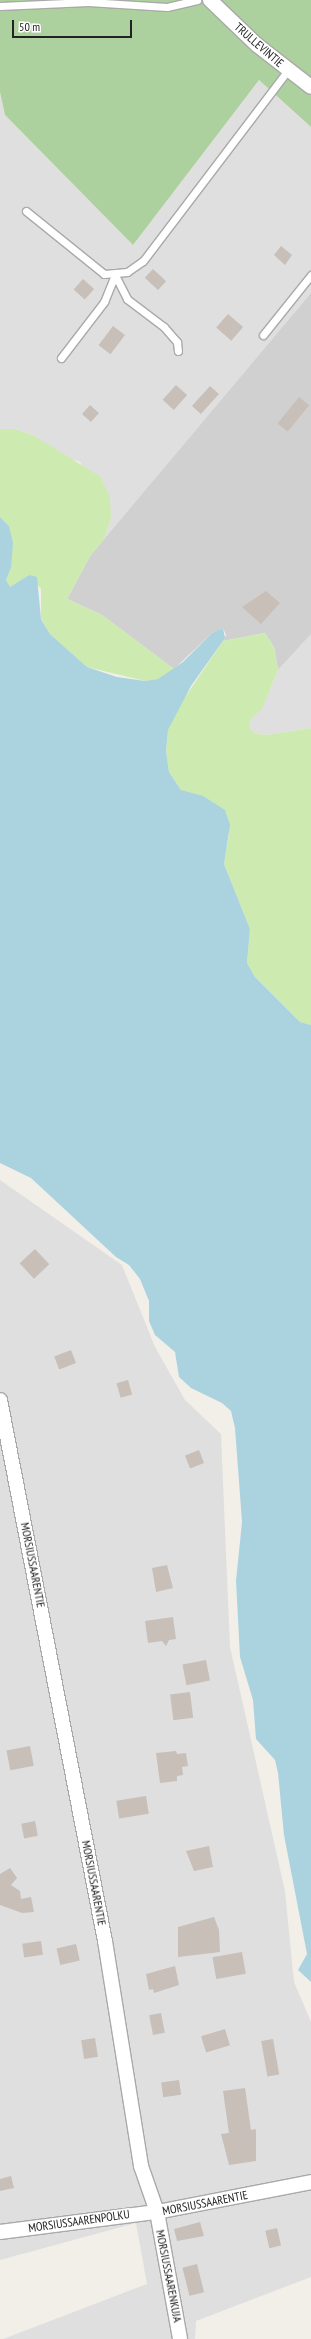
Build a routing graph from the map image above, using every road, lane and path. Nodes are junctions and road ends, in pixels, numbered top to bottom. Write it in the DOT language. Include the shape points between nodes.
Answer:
graph roads {
  1 [pos="197,0"];
  2 [pos="210,0"];
  3 [pos="0,6"];
  4 [pos="288,70"];
  5 [pos="311,87"];
  6 [pos="26,211"];
  7 [pos="311,275"];
  8 [pos="115,276"];
  9 [pos="263,335"];
  10 [pos="178,351"];
  11 [pos="61,358"];
  12 [pos="0,1400"];
  13 [pos="311,2182"];
  14 [pos="157,2212"];
  15 [pos="0,2232"];
  16 [pos="180,2339"];
  1 -- 3 [label="lane" via="167,7 88,2"];
  2 -- 4 [label="street, TRULLEVINTIE"];
  4 -- 5 [label="street, TRULLEVINTIE"];
  4 -- 8 [label="lane" via="142,261 128,272"];
  6 -- 8 [label="lane" via="90,265"];
  7 -- 9 [label="lane"];
  8 -- 10 [label="lane" via="127,299 164,327 176,342"];
  8 -- 11 [label="lane" via="104,302"];
  12 -- 14 [label="street, MORSIUSSAARENTIE" via="105,1941 141,2166"];
  13 -- 14 [label="street, MORSIUSSAARENTIE"];
  14 -- 15 [label="street, MORSIUSSAARENPOLKU"];
  14 -- 16 [label="street, MORSIUSSAARENKUJA"];
}
